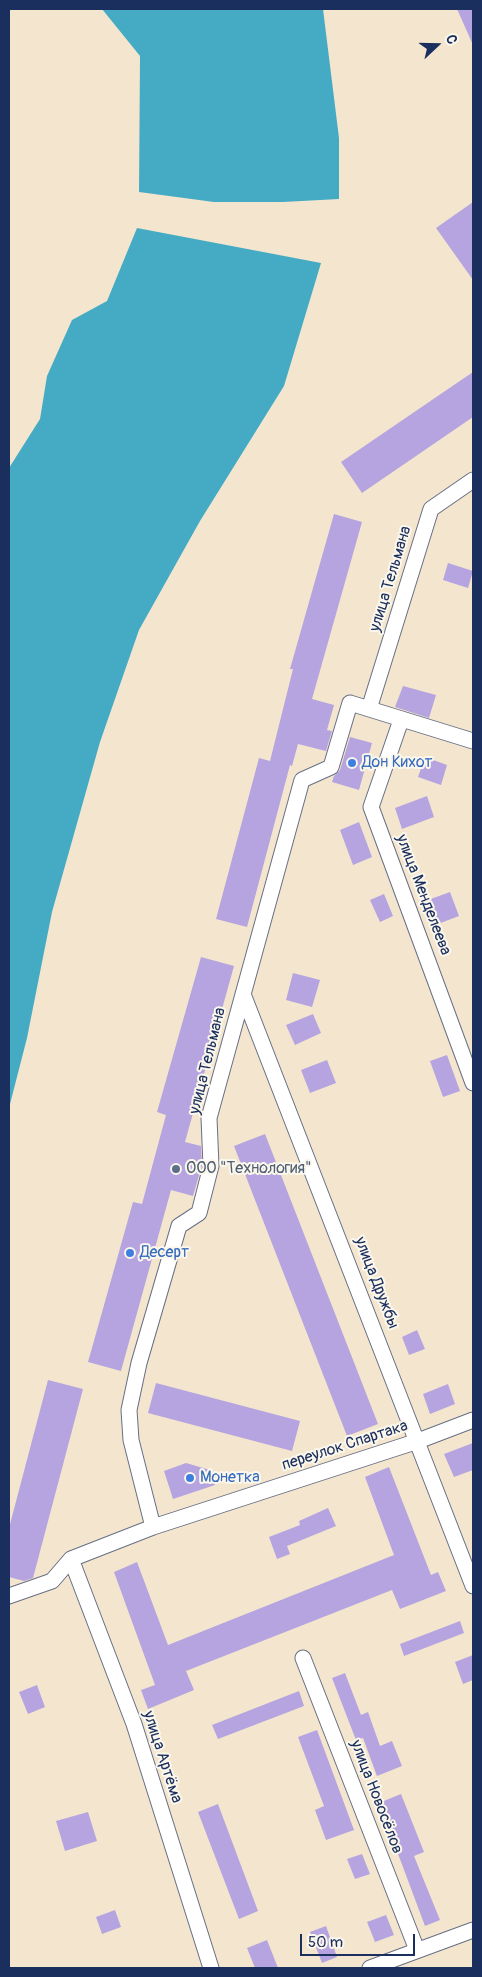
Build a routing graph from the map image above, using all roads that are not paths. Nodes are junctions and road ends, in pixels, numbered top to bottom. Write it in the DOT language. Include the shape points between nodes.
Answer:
graph roads {
  1 [pos="473,480"];
  2 [pos="369,709"];
  3 [pos="401,720"];
  4 [pos="473,741"];
  5 [pos="243,994"];
  6 [pos="473,1083"];
  7 [pos="473,1420"];
  8 [pos="418,1441"];
  9 [pos="153,1527"];
  10 [pos="71,1559"];
  11 [pos="473,1586"];
  12 [pos="9,1596"];
  13 [pos="303,1658"];
  14 [pos="473,1930"];
  15 [pos="417,1950"];
  16 [pos="211,1968"];
  17 [pos="370,1968"];
  1 -- 2 [label="street, улица Тельмана" via="431,509"];
  2 -- 3 [label="street"];
  2 -- 5 [label="street, улица Тельмана" via="350,703 331,767 302,780"];
  3 -- 4 [label="street"];
  3 -- 6 [label="street, улица Менделеева" via="371,807"];
  5 -- 8 [label="street, улица Дружбы"];
  5 -- 9 [label="street, улица Тельмана" via="209,1118 211,1166 199,1213 179,1226 139,1363 129,1410 131,1440"];
  7 -- 8 [label="street, переулок Спартака"];
  8 -- 9 [label="street, переулок Спартака"];
  8 -- 11 [label="street, улица Дружбы"];
  9 -- 10 [label="street, переулок Спартака"];
  10 -- 12 [label="street, переулок Спартака" via="52,1581"];
  10 -- 16 [label="street, улица Артёма" via="134,1724"];
  13 -- 15 [label="street, улица Новосёлов"];
  14 -- 15 [label="street"];
  15 -- 17 [label="street"];
}
